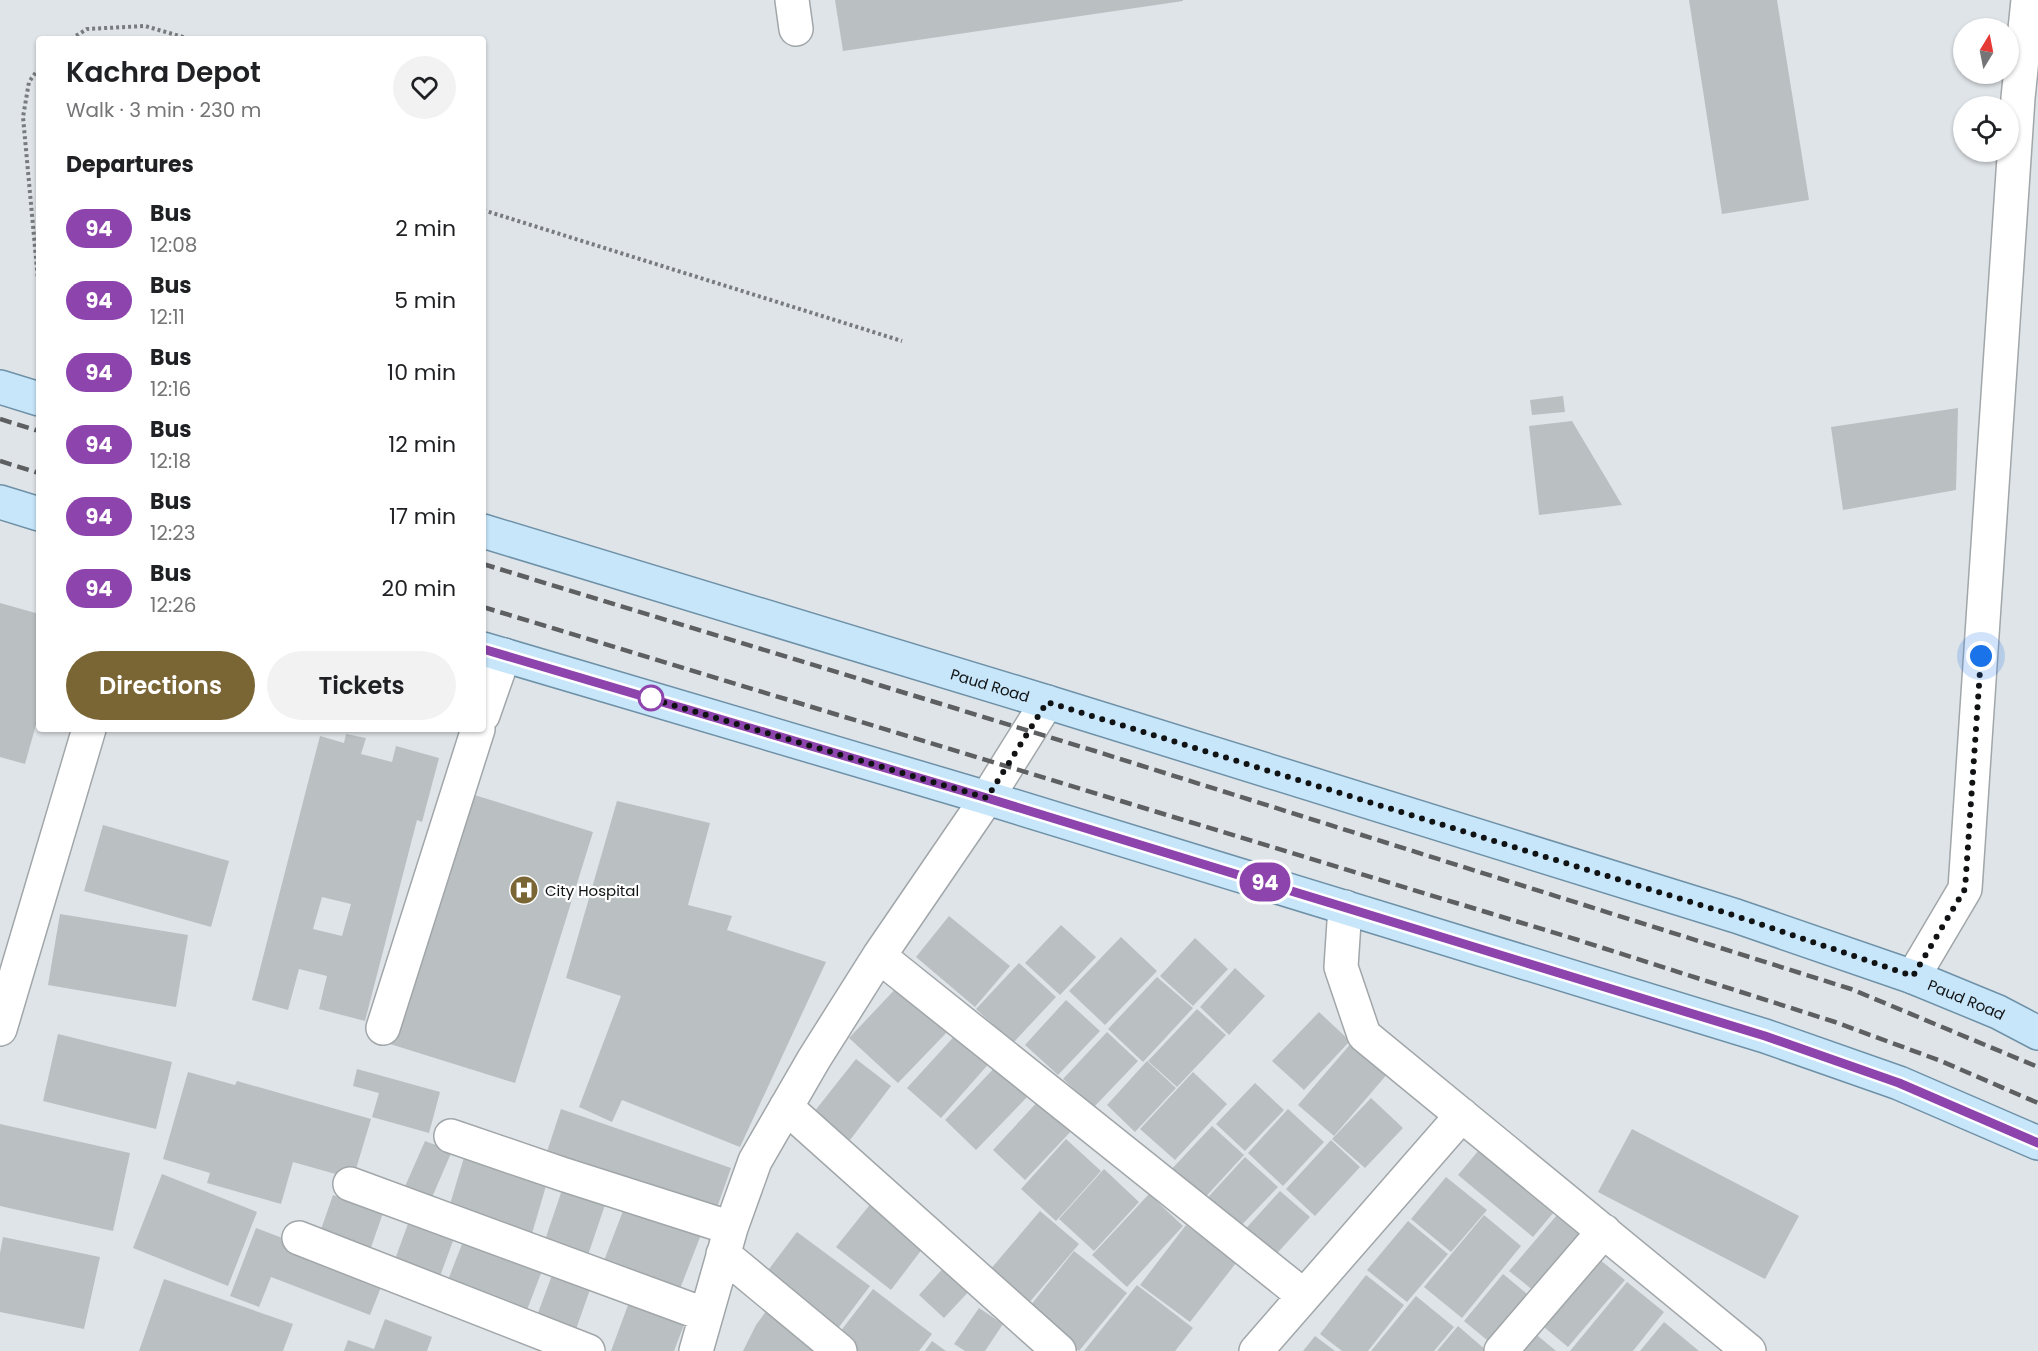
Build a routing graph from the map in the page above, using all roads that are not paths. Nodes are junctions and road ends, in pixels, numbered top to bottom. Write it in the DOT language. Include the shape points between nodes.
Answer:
graph roads {
  1 [pos="2028,0"];
  2 [pos="0,387"];
  3 [pos="36,398"];
  4 [pos="0,501"];
  5 [pos="36,512"];
  6 [pos="486,532"];
  7 [pos="494,652"];
  8 [pos="486,698"];
  9 [pos="1047,702"];
  10 [pos="88,732"];
  11 [pos="477,732"];
  12 [pos="987,798"];
  13 [pos="1345,907"];
  14 [pos="879,956"];
  15 [pos="1913,976"];
  16 [pos="383,1028"];
  17 [pos="0,1029"];
  18 [pos="2038,1033"];
  19 [pos="786,1107"];
  20 [pos="1462,1115"];
  21 [pos="451,1136"];
  22 [pos="2038,1143"];
  23 [pos="350,1184"];
  24 [pos="1604,1232"];
  25 [pos="299,1238"];
  26 [pos="727,1241"];
  27 [pos="1304,1296"];
  28 [pos="706,1315"];
  29 [pos="588,1351"];
  30 [pos="696,1351"];
  31 [pos="840,1351"];
  32 [pos="1059,1351"];
  33 [pos="1256,1351"];
  34 [pos="1502,1351"];
  35 [pos="1749,1351"];
  1 -- 15 [label="street" via="2018,98 1965,889"];
  2 -- 3 [label="main road"];
  4 -- 5 [label="main road"];
  6 -- 9 [label="main road, Paud Road"];
  7 -- 8 [label="street"];
  7 -- 12 [label="main road"];
  9 -- 12 [label="street"];
  9 -- 15 [label="main road, Paud Road" via="1725,912"];
  10 -- 17 [label="street"];
  11 -- 16 [label="street"];
  12 -- 13 [label="main road"];
  12 -- 14 [label="street"];
  13 -- 20 [label="street" via="1341,967 1364,1035"];
  13 -- 22 [label="main road" via="1765,1036 1899,1083"];
  14 -- 19 [label="street"];
  14 -- 27 [label="street"];
  15 -- 18 [label="main road, Paud Road"];
  19 -- 26 [label="street" via="755,1161"];
  19 -- 32 [label="street"];
  20 -- 24 [label="street"];
  20 -- 27 [label="street"];
  21 -- 26 [label="street" via="562,1174"];
  23 -- 28 [label="street"];
  24 -- 34 [label="street"];
  24 -- 35 [label="street"];
  25 -- 29 [label="street"];
  26 -- 28 [label="street"];
  26 -- 31 [label="street"];
  27 -- 33 [label="street"];
  28 -- 30 [label="street"];
}
